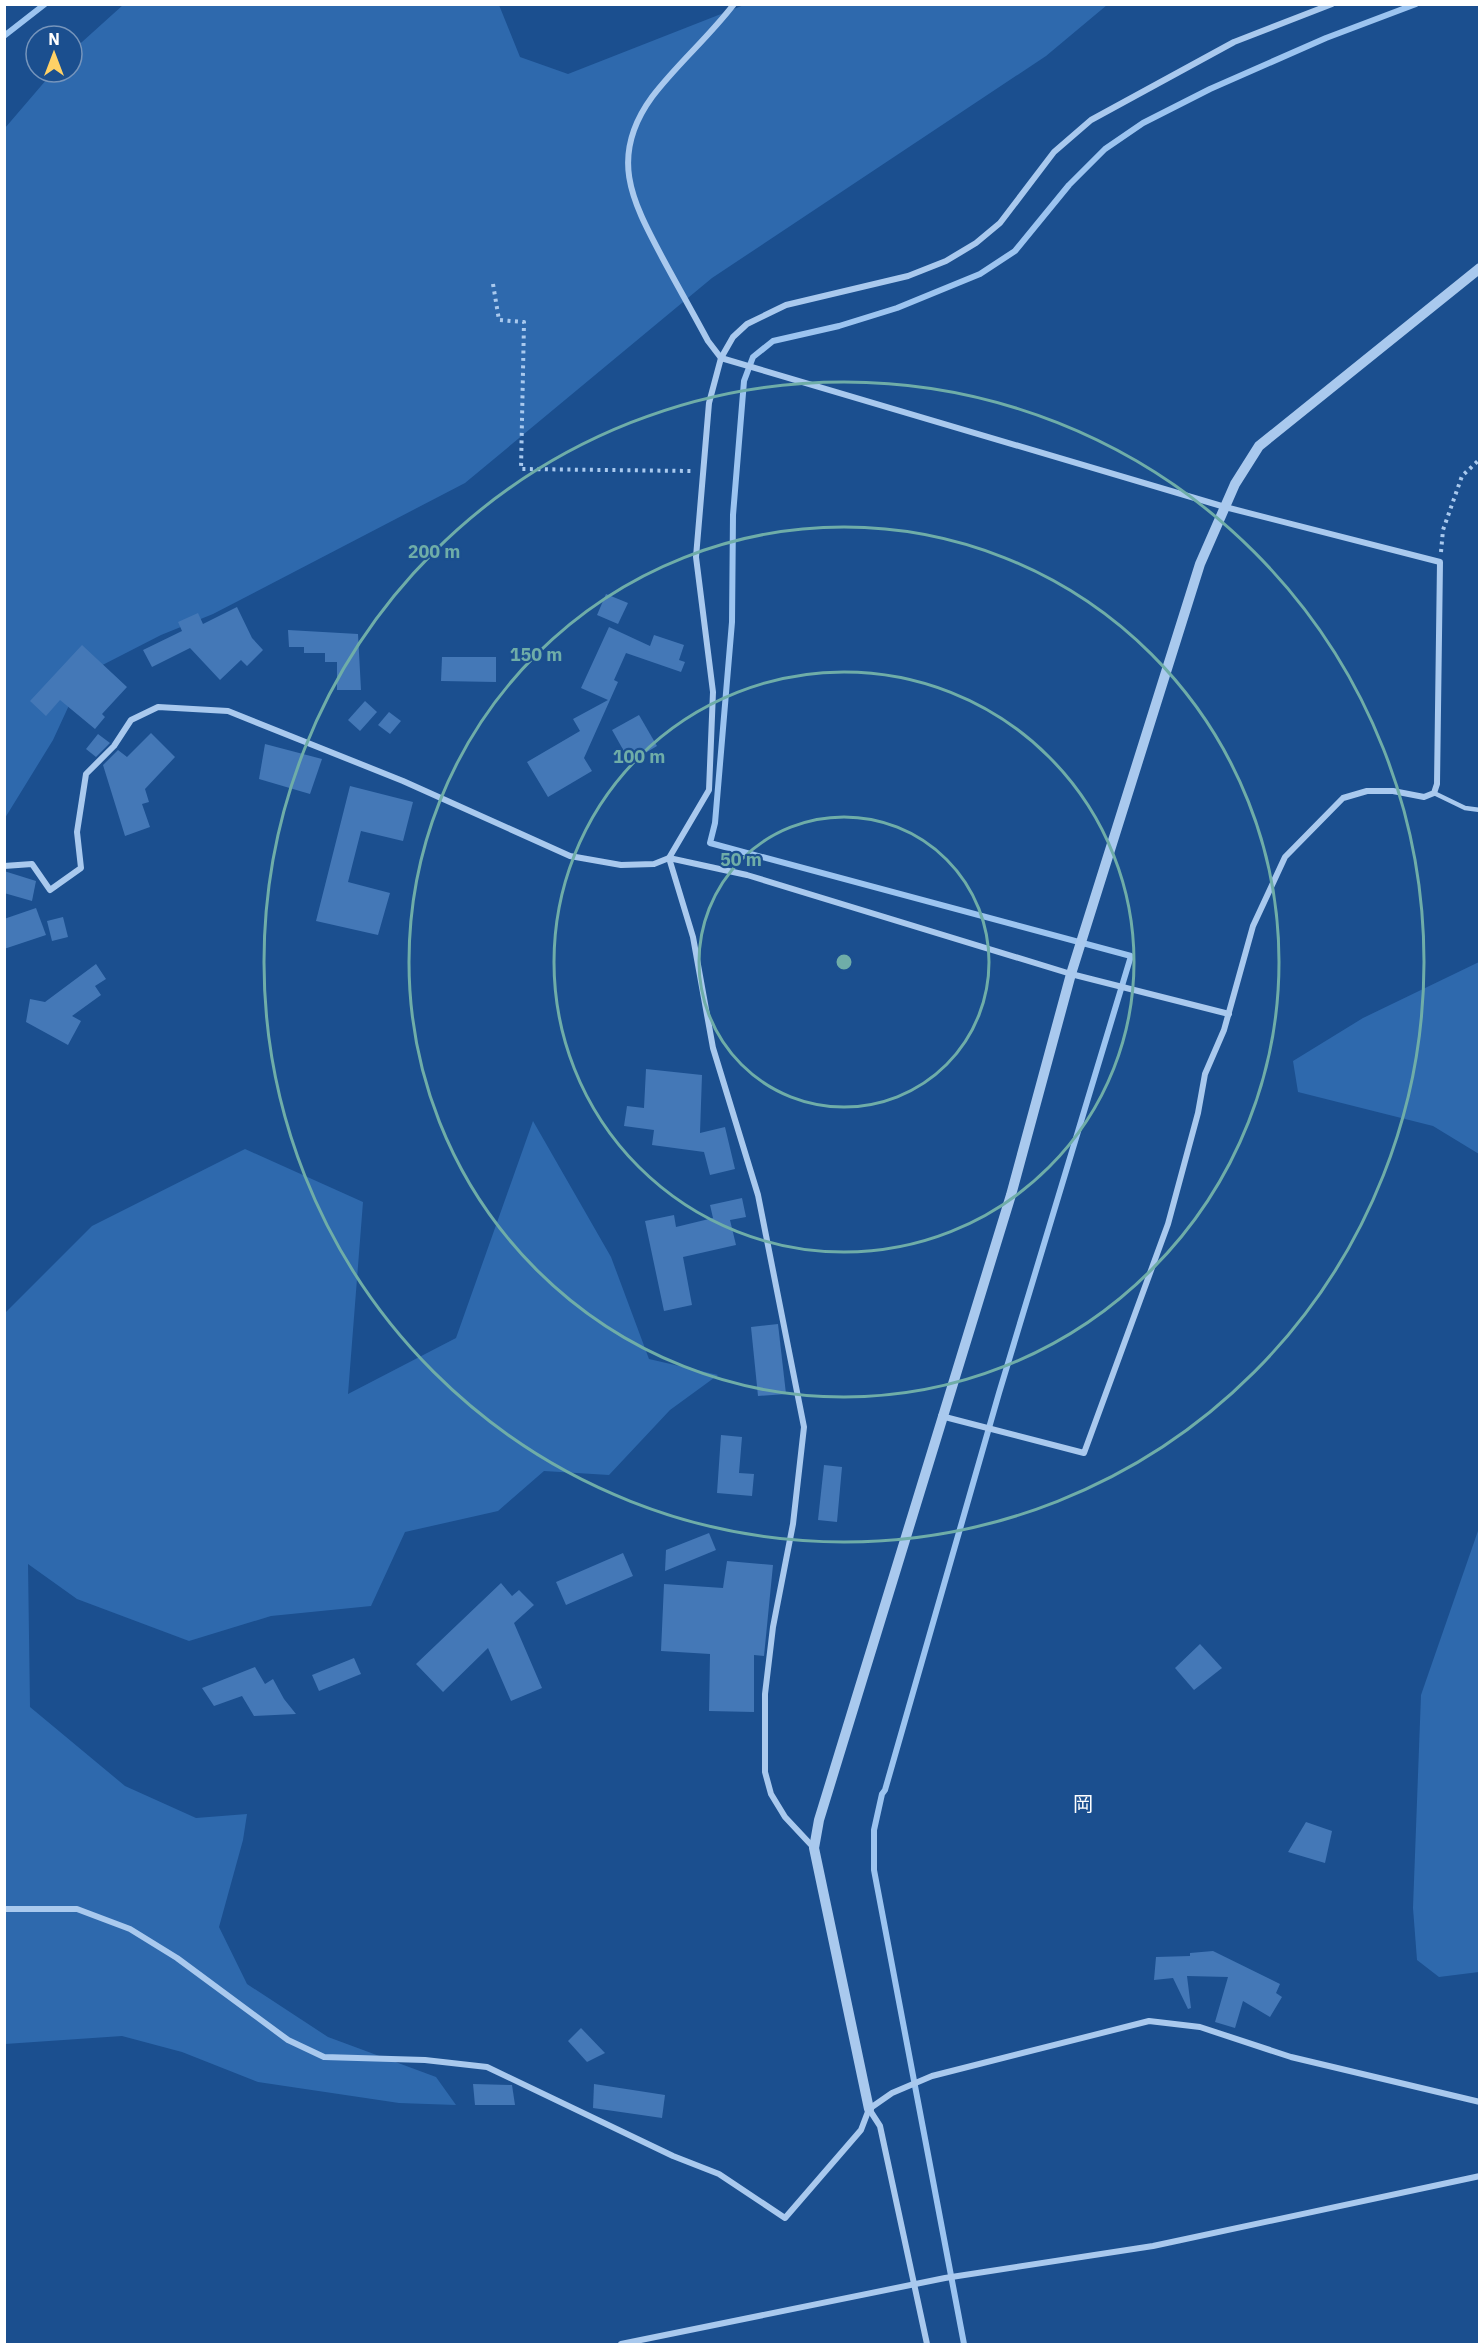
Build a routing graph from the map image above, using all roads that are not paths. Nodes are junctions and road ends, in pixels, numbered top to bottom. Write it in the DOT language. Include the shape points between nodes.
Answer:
graph roads {
  1 [pos="734,4"];
  2 [pos="1332,4"];
  3 [pos="1479,268"];
  4 [pos="720,358"];
  5 [pos="1225,507"];
  6 [pos="1434,793"];
  7 [pos="1479,810"];
  8 [pos="669,858"];
  9 [pos="4,866"];
  10 [pos="1071,974"];
  11 [pos="1229,1014"];
  12 [pos="941,1416"];
  13 [pos="814,1848"];
  14 [pos="4,1910"];
  15 [pos="1479,2102"];
  16 [pos="869,2109"];
  17 [pos="1479,2176"];
  18 [pos="915,2284"];
  19 [pos="621,2344"];
  20 [pos="927,2344"];
  1 -- 4 [label="street" via="652,97 634,127 627,161 628,183 643,221"];
  2 -- 4 [label="street" via="1234,42 1091,120 1054,152 1000,223 946,261 908,276 814,297 765,313 747,324"];
  3 -- 5 [label="street" via="1259,446"];
  4 -- 5 [label="street"];
  4 -- 8 [label="street" via="709,403 696,557 713,692 709,790"];
  5 -- 6 [label="street" via="1440,562"];
  5 -- 10 [label="street" via="1200,564"];
  6 -- 7 [label="lane"];
  6 -- 11 [label="street" via="1424,797 1367,791 1343,798 1285,857 1253,926"];
  8 -- 9 [label="street" via="654,864 621,865 570,856 403,781 228,711 158,707 131,720 114,746 86,774 77,832 81,868 50,890 32,864"];
  8 -- 10 [label="street" via="747,875"];
  8 -- 13 [label="street" via="693,937 713,1048 758,1195 804,1427 793,1524 765,1694 765,1772 771,1794 785,1817"];
  10 -- 11 [label="street"];
  10 -- 12 [label="street" via="1011,1195"];
  11 -- 12 [label="street" via="1205,1074 1168,1224 1084,1453"];
  12 -- 13 [label="street" via="819,1820"];
  13 -- 16 [label="street"];
  14 -- 16 [label="street" via="77,1910 130,1929 177,1958 288,2040 324,2056 487,2067 719,2174 785,2218 861,2130"];
  15 -- 16 [label="street" via="1291,2057 1200,2027 1149,2020 932,2076 892,2093"];
  16 -- 18 [label="street" via="880,2126"];
  17 -- 18 [label="street" via="1154,2246"];
  18 -- 19 [label="street"];
  18 -- 20 [label="street"];
}
